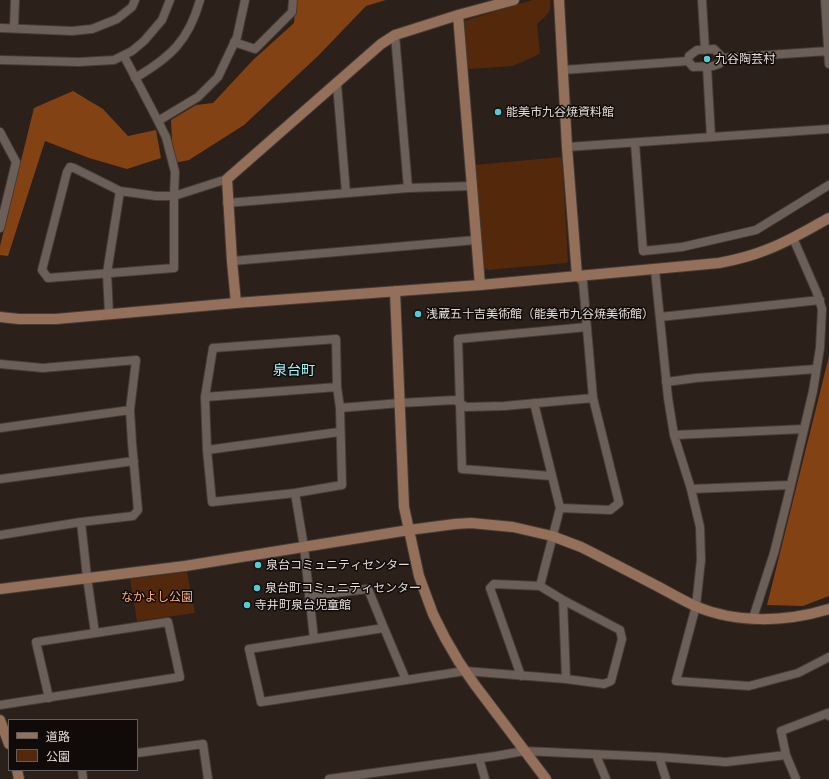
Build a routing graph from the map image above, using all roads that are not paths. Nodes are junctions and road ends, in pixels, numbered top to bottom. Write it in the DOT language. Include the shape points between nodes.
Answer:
graph roads {
  1 [pos="14,0"];
  2 [pos="135,0"];
  3 [pos="170,0"];
  4 [pos="200,0"];
  5 [pos="245,0"];
  6 [pos="293,0"];
  7 [pos="514,0"];
  8 [pos="558,0"];
  9 [pos="702,0"];
  10 [pos="825,0"];
  11 [pos="458,15"];
  12 [pos="0,28"];
  13 [pos="14,28"];
  14 [pos="395,35"];
  15 [pos="234,42"];
  16 [pos="705,50"];
  17 [pos="828,51"];
  18 [pos="124,56"];
  19 [pos="723,58"];
  20 [pos="0,60"];
  21 [pos="688,61"];
  22 [pos="829,64"];
  23 [pos="707,67"];
  24 [pos="563,70"];
  25 [pos="135,78"];
  26 [pos="337,84"];
  27 [pos="158,121"];
  28 [pos="829,129"];
  29 [pos="0,132"];
  30 [pos="711,137"];
  31 [pos="635,142"];
  32 [pos="567,147"];
  33 [pos="227,179"];
  34 [pos="829,185"];
  35 [pos="472,186"];
  36 [pos="408,188"];
  37 [pos="120,191"];
  38 [pos="346,193"];
  39 [pos="174,196"];
  40 [pos="228,203"];
  41 [pos="829,218"];
  42 [pos="0,228"];
  43 [pos="793,238"];
  44 [pos="476,240"];
  45 [pos="232,261"];
  46 [pos="655,270"];
  47 [pos="106,273"];
  48 [pos="578,276"];
  49 [pos="480,285"];
  50 [pos="395,292"];
  51 [pos="236,303"];
  52 [pos="823,304"];
  53 [pos="109,314"];
  54 [pos="0,317"];
  55 [pos="660,317"];
  56 [pos="587,327"];
  57 [pos="0,364"];
  58 [pos="816,369"];
  59 [pos="666,382"];
  60 [pos="337,387"];
  61 [pos="205,397"];
  62 [pos="593,398"];
  63 [pos="400,403"];
  64 [pos="534,403"];
  65 [pos="460,404"];
  66 [pos="340,408"];
  67 [pos="130,410"];
  68 [pos="0,428"];
  69 [pos="804,428"];
  70 [pos="339,432"];
  71 [pos="674,435"];
  72 [pos="207,450"];
  73 [pos="134,461"];
  74 [pos="551,476"];
  75 [pos="0,479"];
  76 [pos="790,485"];
  77 [pos="691,489"];
  78 [pos="295,492"];
  79 [pos="560,508"];
  80 [pos="81,522"];
  81 [pos="409,530"];
  82 [pos="0,535"];
  83 [pos="552,536"];
  84 [pos="304,547"];
  85 [pos="87,577"];
  86 [pos="540,586"];
  87 [pos="0,589"];
  88 [pos="309,596"];
  89 [pos="563,600"];
  90 [pos="696,606"];
  91 [pos="829,609"];
  92 [pos="753,618"];
  93 [pos="384,628"];
  94 [pos="95,633"];
  95 [pos="314,639"];
  96 [pos="829,657"];
  97 [pos="465,671"];
  98 [pos="521,676"];
  99 [pos="406,680"];
  100 [pos="566,680"];
  101 [pos="49,698"];
  102 [pos="0,705"];
  103 [pos="829,716"];
  104 [pos="0,720"];
  105 [pos="8,741"];
  106 [pos="524,751"];
  107 [pos="138,753"];
  108 [pos="596,755"];
  109 [pos="786,755"];
  110 [pos="479,758"];
  111 [pos="659,758"];
  112 [pos="208,779"];
  113 [pos="329,779"];
  114 [pos="485,779"];
  115 [pos="546,779"];
  116 [pos="606,779"];
  117 [pos="666,779"];
  118 [pos="796,779"];
  1 -- 13 [label="street"];
  2 -- 13 [label="street" via="132,7 117,19 92,29 72,31"];
  3 -- 18 [label="street" via="162,20 144,41"];
  4 -- 25 [label="street" via="189,30 175,50 156,66"];
  5 -- 15 [label="street" via="238,37"];
  6 -- 15 [label="street" via="292,12 255,48"];
  7 -- 11 [label="street"];
  8 -- 24 [label="street"];
  9 -- 16 [label="street"];
  10 -- 17 [label="street"];
  11 -- 14 [label="street"];
  11 -- 35 [label="street"];
  12 -- 13 [label="street"];
  14 -- 26 [label="street"];
  14 -- 36 [label="street"];
  15 -- 27 [label="street" via="218,77 198,97"];
  16 -- 19 [label="street" via="714,49"];
  16 -- 21 [label="street" via="697,50 689,56"];
  17 -- 19 [label="street"];
  17 -- 22 [label="street"];
  18 -- 20 [label="street" via="114,60 79,62"];
  18 -- 25 [label="street"];
  19 -- 23 [label="street" via="719,64"];
  21 -- 23 [label="street" via="693,67"];
  21 -- 24 [label="street"];
  23 -- 30 [label="street"];
  24 -- 32 [label="street"];
  25 -- 27 [label="street"];
  26 -- 33 [label="street"];
  26 -- 38 [label="street"];
  27 -- 39 [label="street" via="166,137 175,172"];
  28 -- 30 [label="street"];
  29 -- 42 [label="street" via="16,162"];
  30 -- 31 [label="street"];
  31 -- 32 [label="street"];
  31 -- 34 [label="street" via="643,251 682,247 756,230"];
  32 -- 48 [label="street"];
  33 -- 39 [label="street"];
  33 -- 40 [label="street"];
  35 -- 36 [label="street"];
  35 -- 44 [label="street"];
  36 -- 38 [label="street"];
  37 -- 39 [label="street"];
  37 -- 47 [label="street"];
  37 -- 47 [label="street" via="70,167 42,270 48,278"];
  38 -- 40 [label="street"];
  39 -- 47 [label="street" via="174,268"];
  40 -- 45 [label="street"];
  41 -- 43 [label="street"];
  43 -- 46 [label="street" via="767,250 734,260"];
  43 -- 52 [label="street"];
  44 -- 45 [label="street"];
  44 -- 49 [label="street"];
  45 -- 51 [label="street"];
  46 -- 48 [label="street"];
  46 -- 55 [label="street"];
  47 -- 53 [label="street"];
  48 -- 49 [label="street"];
  48 -- 56 [label="street" via="583,282"];
  49 -- 50 [label="street"];
  50 -- 51 [label="street"];
  50 -- 63 [label="street"];
  51 -- 53 [label="street"];
  52 -- 55 [label="street"];
  52 -- 58 [label="street"];
  53 -- 54 [label="street" via="56,319"];
  55 -- 59 [label="street"];
  56 -- 62 [label="street"];
  56 -- 65 [label="street" via="458,339"];
  57 -- 67 [label="street" via="43,368 136,360"];
  58 -- 59 [label="street"];
  58 -- 69 [label="street"];
  59 -- 71 [label="street"];
  60 -- 61 [label="street"];
  60 -- 61 [label="street" via="336,339 213,348"];
  60 -- 66 [label="street"];
  61 -- 72 [label="street"];
  62 -- 64 [label="street"];
  62 -- 79 [label="street" via="619,503 610,510"];
  63 -- 65 [label="street" via="455,400"];
  63 -- 66 [label="street"];
  63 -- 81 [label="street" via="404,507"];
  64 -- 65 [label="street" via="466,407"];
  64 -- 74 [label="street"];
  65 -- 74 [label="street" via="462,469"];
  66 -- 70 [label="street"];
  67 -- 68 [label="street"];
  67 -- 73 [label="street"];
  69 -- 71 [label="street"];
  69 -- 76 [label="street"];
  70 -- 72 [label="street"];
  70 -- 78 [label="street" via="342,485"];
  71 -- 77 [label="street"];
  72 -- 78 [label="street" via="212,502"];
  73 -- 75 [label="street"];
  73 -- 80 [label="street" via="138,510 133,516"];
  74 -- 79 [label="street"];
  76 -- 77 [label="street"];
  76 -- 92 [label="street" via="774,552"];
  77 -- 90 [label="street" via="700,527 701,560"];
  78 -- 84 [label="street"];
  79 -- 83 [label="street"];
  80 -- 82 [label="street"];
  80 -- 85 [label="street"];
  81 -- 83 [label="street" via="471,523 514,527"];
  81 -- 84 [label="street"];
  81 -- 97 [label="street" via="419,576 427,598 445,638"];
  83 -- 86 [label="street"];
  83 -- 90 [label="street" via="581,547"];
  84 -- 85 [label="street" via="184,566"];
  84 -- 88 [label="street"];
  85 -- 87 [label="street"];
  85 -- 94 [label="street"];
  86 -- 89 [label="street"];
  86 -- 98 [label="street" via="494,584 490,588"];
  88 -- 93 [label="street" via="368,589"];
  88 -- 95 [label="street"];
  89 -- 100 [label="street"];
  89 -- 100 [label="street" via="620,630 622,639 611,681 604,684"];
  90 -- 92 [label="street" via="718,613"];
  90 -- 96 [label="street" via="676,681 749,686 798,673"];
  91 -- 92 [label="street" via="782,619"];
  93 -- 95 [label="street"];
  93 -- 99 [label="street"];
  94 -- 101 [label="street" via="36,642"];
  94 -- 101 [label="street" via="168,622 180,677"];
  95 -- 99 [label="street" via="250,649 261,702"];
  97 -- 98 [label="street"];
  97 -- 99 [label="street"];
  97 -- 106 [label="street"];
  98 -- 100 [label="street"];
  101 -- 102 [label="street"];
  103 -- 109 [label="street" via="828,713 781,731"];
  104 -- 105 [label="street"];
  106 -- 108 [label="street"];
  106 -- 110 [label="street"];
  106 -- 115 [label="street"];
  107 -- 112 [label="street" via="204,744"];
  108 -- 111 [label="street"];
  108 -- 116 [label="street"];
  109 -- 111 [label="street" via="726,762"];
  109 -- 118 [label="street"];
  110 -- 113 [label="street"];
  110 -- 114 [label="street"];
  111 -- 117 [label="street"];
}
